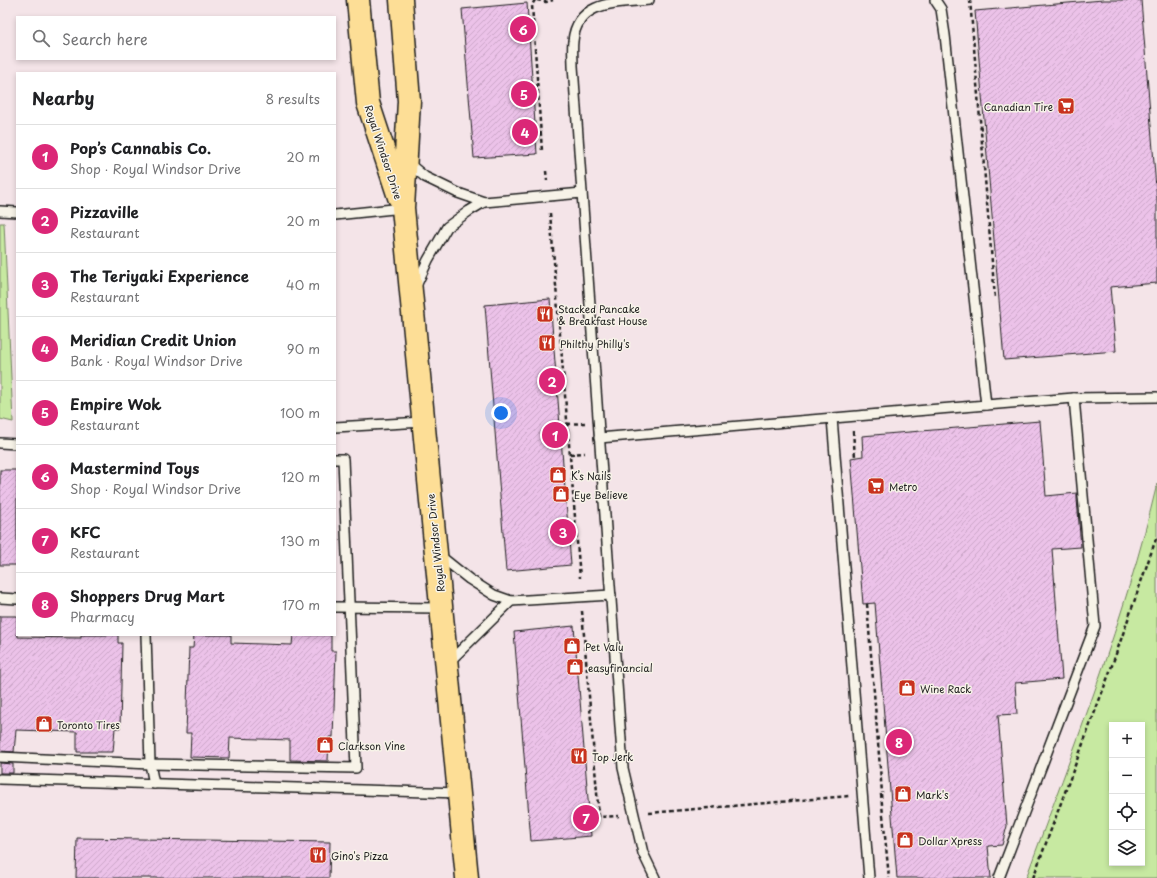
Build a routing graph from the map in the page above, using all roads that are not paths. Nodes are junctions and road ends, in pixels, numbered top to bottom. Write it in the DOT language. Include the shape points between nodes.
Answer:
graph roads {
  1 [pos="358,0"];
  2 [pos="401,0"];
  3 [pos="649,0"];
  4 [pos="935,0"];
  5 [pos="406,160"];
  6 [pos="582,193"];
  7 [pos="484,202"];
  8 [pos="402,208"];
  9 [pos="0,210"];
  10 [pos="16,212"];
  11 [pos="336,215"];
  12 [pos="411,296"];
  13 [pos="1157,397"];
  14 [pos="1074,398"];
  15 [pos="986,405"];
  16 [pos="832,418"];
  17 [pos="423,422"];
  18 [pos="336,427"];
  19 [pos="599,438"];
  20 [pos="0,443"];
  21 [pos="16,444"];
  22 [pos="336,459"];
  23 [pos="436,553"];
  24 [pos="610,595"];
  25 [pos="0,598"];
  26 [pos="16,599"];
  27 [pos="511,601"];
  28 [pos="336,607"];
  29 [pos="349,607"];
  30 [pos="441,608"];
  31 [pos="146,636"];
  32 [pos="446,664"];
  33 [pos="0,757"];
  34 [pos="150,764"];
  35 [pos="0,779"];
  36 [pos="154,784"];
  37 [pos="459,793"];
  38 [pos="467,878"];
  39 [pos="655,878"];
  40 [pos="869,878"];
  41 [pos="999,878"];
  1 -- 8 [label="main road, Royal Windsor Drive" via="368,103"];
  2 -- 5 [label="main road, Royal Windsor Drive" via="409,100"];
  3 -- 6 [label="lane" via="606,4 591,10 578,23 573,41 573,66"];
  4 -- 15 [label="lane" via="941,9 945,35"];
  5 -- 7 [label="lane" via="425,177"];
  5 -- 8 [label="main road, Royal Windsor Drive"];
  6 -- 7 [label="lane"];
  6 -- 19 [label="lane"];
  7 -- 12 [label="lane" via="447,227"];
  8 -- 11 [label="lane"];
  8 -- 12 [label="main road, Royal Windsor Drive"];
  9 -- 10 [label="lane"];
  12 -- 17 [label="main road, Royal Windsor Drive"];
  13 -- 14 [label="lane"];
  14 -- 15 [label="lane"];
  14 -- 41 [label="lane" via="1095,626"];
  15 -- 16 [label="lane"];
  16 -- 19 [label="lane"];
  16 -- 40 [label="lane"];
  17 -- 18 [label="lane"];
  17 -- 23 [label="main road, Royal Windsor Drive"];
  19 -- 24 [label="lane"];
  20 -- 21 [label="lane"];
  22 -- 29 [label="lane" via="343,459"];
  23 -- 27 [label="lane" via="494,595"];
  23 -- 30 [label="main road, Royal Windsor Drive"];
  24 -- 27 [label="lane"];
  24 -- 39 [label="lane" via="623,768 643,852"];
  25 -- 26 [label="lane"];
  27 -- 32 [label="lane"];
  28 -- 29 [label="lane"];
  29 -- 30 [label="lane"];
  29 -- 34 [label="lane" via="356,768"];
  30 -- 32 [label="main road, Royal Windsor Drive"];
  31 -- 34 [label="lane"];
  32 -- 37 [label="main road, Royal Windsor Drive"];
  33 -- 34 [label="lane"];
  34 -- 36 [label="lane"];
  35 -- 36 [label="lane"];
  36 -- 37 [label="lane"];
  37 -- 38 [label="main road, Royal Windsor Drive"];
}
